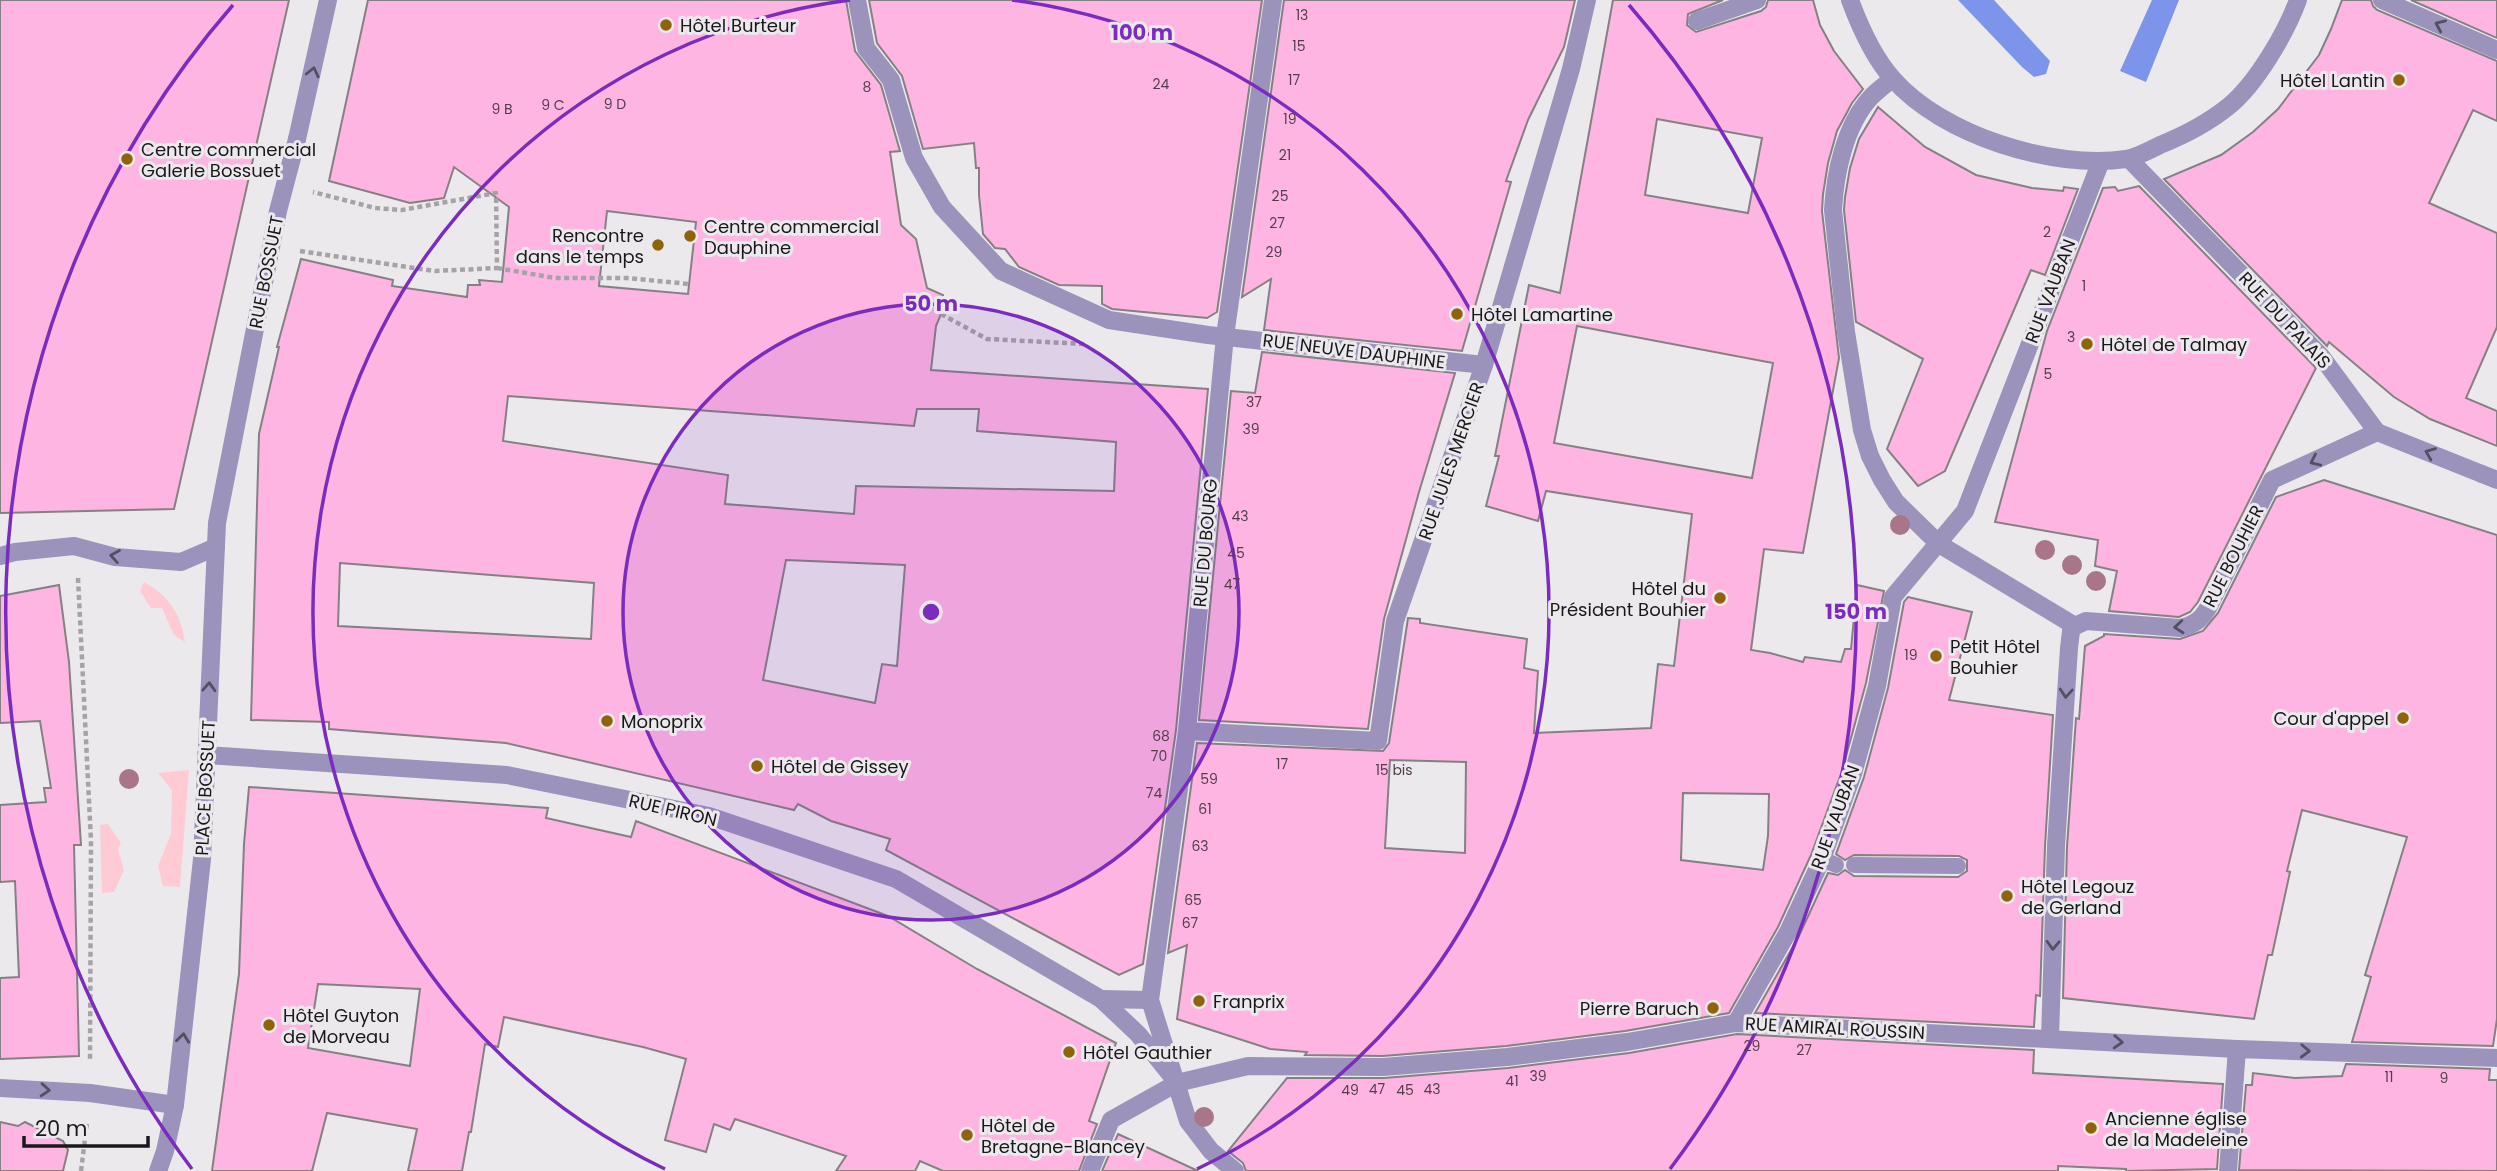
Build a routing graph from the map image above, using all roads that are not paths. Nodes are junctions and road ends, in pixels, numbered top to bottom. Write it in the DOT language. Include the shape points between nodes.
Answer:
graph roads {
  1 [pos="328,0"];
  2 [pos="857,0"];
  3 [pos="1273,0"];
  4 [pos="1587,0"];
  5 [pos="1757,0"];
  6 [pos="1850,0"];
  7 [pos="2298,0"];
  8 [pos="2382,0"];
  9 [pos="1697,21"];
  10 [pos="2497,50"];
  11 [pos="1892,79"];
  12 [pos="2129,159"];
  13 [pos="2101,160"];
  14 [pos="1225,335"];
  15 [pos="1484,365"];
  16 [pos="2377,432"];
  17 [pos="2490,477"];
  18 [pos="1939,544"];
  19 [pos="216,547"];
  20 [pos="0,556"];
  21 [pos="2075,626"];
  22 [pos="1186,731"];
  23 [pos="206,755"];
  24 [pos="1854,865"];
  25 [pos="1958,866"];
  26 [pos="1101,999"];
  27 [pos="1150,1000"];
  28 [pos="1736,1023"];
  29 [pos="2050,1038"];
  30 [pos="2237,1049"];
  31 [pos="2497,1058"];
  32 [pos="1178,1083"];
  33 [pos="0,1088"];
  34 [pos="175,1105"];
  35 [pos="158,1171"];
  36 [pos="1090,1171"];
  37 [pos="1235,1171"];
  38 [pos="2228,1171"];
  19 -- 1 [label="street, RUE BOSSUET, one-way" via="271,246"];
  2 -- 14 [label="street, RUE NEUVE DAUPHINE" via="866,48 891,80 910,150 942,207 1001,271 1109,320"];
  3 -- 14 [label="street, RUE DU BOURG"];
  4 -- 15 [label="street, RUE JULES MERCIER"];
  5 -- 9 [label="street"];
  6 -- 11 [label="street" via="1862,32"];
  7 -- 12 [label="street" via="2263,66 2231,105 2191,133"];
  10 -- 8 [label="street, one-way"];
  11 -- 13 [label="street" via="1927,110 1973,134 2032,154"];
  11 -- 18 [label="street" via="1870,98 1854,124 1838,173 1833,210 1846,332 1870,456 1896,502"];
  12 -- 13 [label="street"];
  12 -- 16 [label="street, RUE DU PALAIS" via="2321,356"];
  13 -- 18 [label="street, RUE VAUBAN" via="1965,511"];
  14 -- 15 [label="street, RUE NEUVE DAUPHINE"];
  14 -- 22 [label="street, RUE DU BOURG"];
  15 -- 22 [label="street, RUE JULES MERCIER" via="1395,621 1378,741"];
  17 -- 16 [label="street, one-way"];
  16 -- 21 [label="street, RUE BOUHIER, one-way" via="2272,480 2208,608 2193,625 2086,621"];
  18 -- 21 [label="street"];
  18 -- 28 [label="street, RUE VAUBAN" via="1893,597 1877,685 1829,862"];
  19 -- 20 [label="street, one-way" via="181,562 115,557 74,546"];
  23 -- 19 [label="street, PLACE BOSSUET, one-way"];
  21 -- 29 [label="street, one-way" via="2069,648 2056,846"];
  22 -- 27 [label="street, RUE DU BOURG"];
  23 -- 26 [label="street, RUE PIRON" via="507,775 709,816 895,879"];
  34 -- 23 [label="street, PLACE BOSSUET, one-way" via="202,859"];
  24 -- 25 [label="lane"];
  26 -- 27 [label="street, RUE PIRON"];
  26 -- 32 [label="street, RUE PIRON" via="1138,1034"];
  27 -- 32 [label="street, RUE DU BOURG"];
  28 -- 29 [label="street, RUE AMIRAL ROUSSIN"];
  28 -- 32 [label="street, RUE AMIRAL ROUSSIN" via="1507,1057 1383,1066 1248,1066"];
  29 -- 30 [label="street, RUE AMIRAL ROUSSIN, one-way"];
  30 -- 31 [label="street, RUE AMIRAL ROUSSIN, one-way"];
  30 -- 38 [label="street"];
  32 -- 36 [label="street, RUE AMIRAL ROUSSIN" via="1111,1119"];
  32 -- 37 [label="street, RUE DU BOURG" via="1188,1121 1211,1151"];
  33 -- 34 [label="street, one-way" via="90,1093"];
  34 -- 35 [label="street, PLACE BOSSUET"];
}
